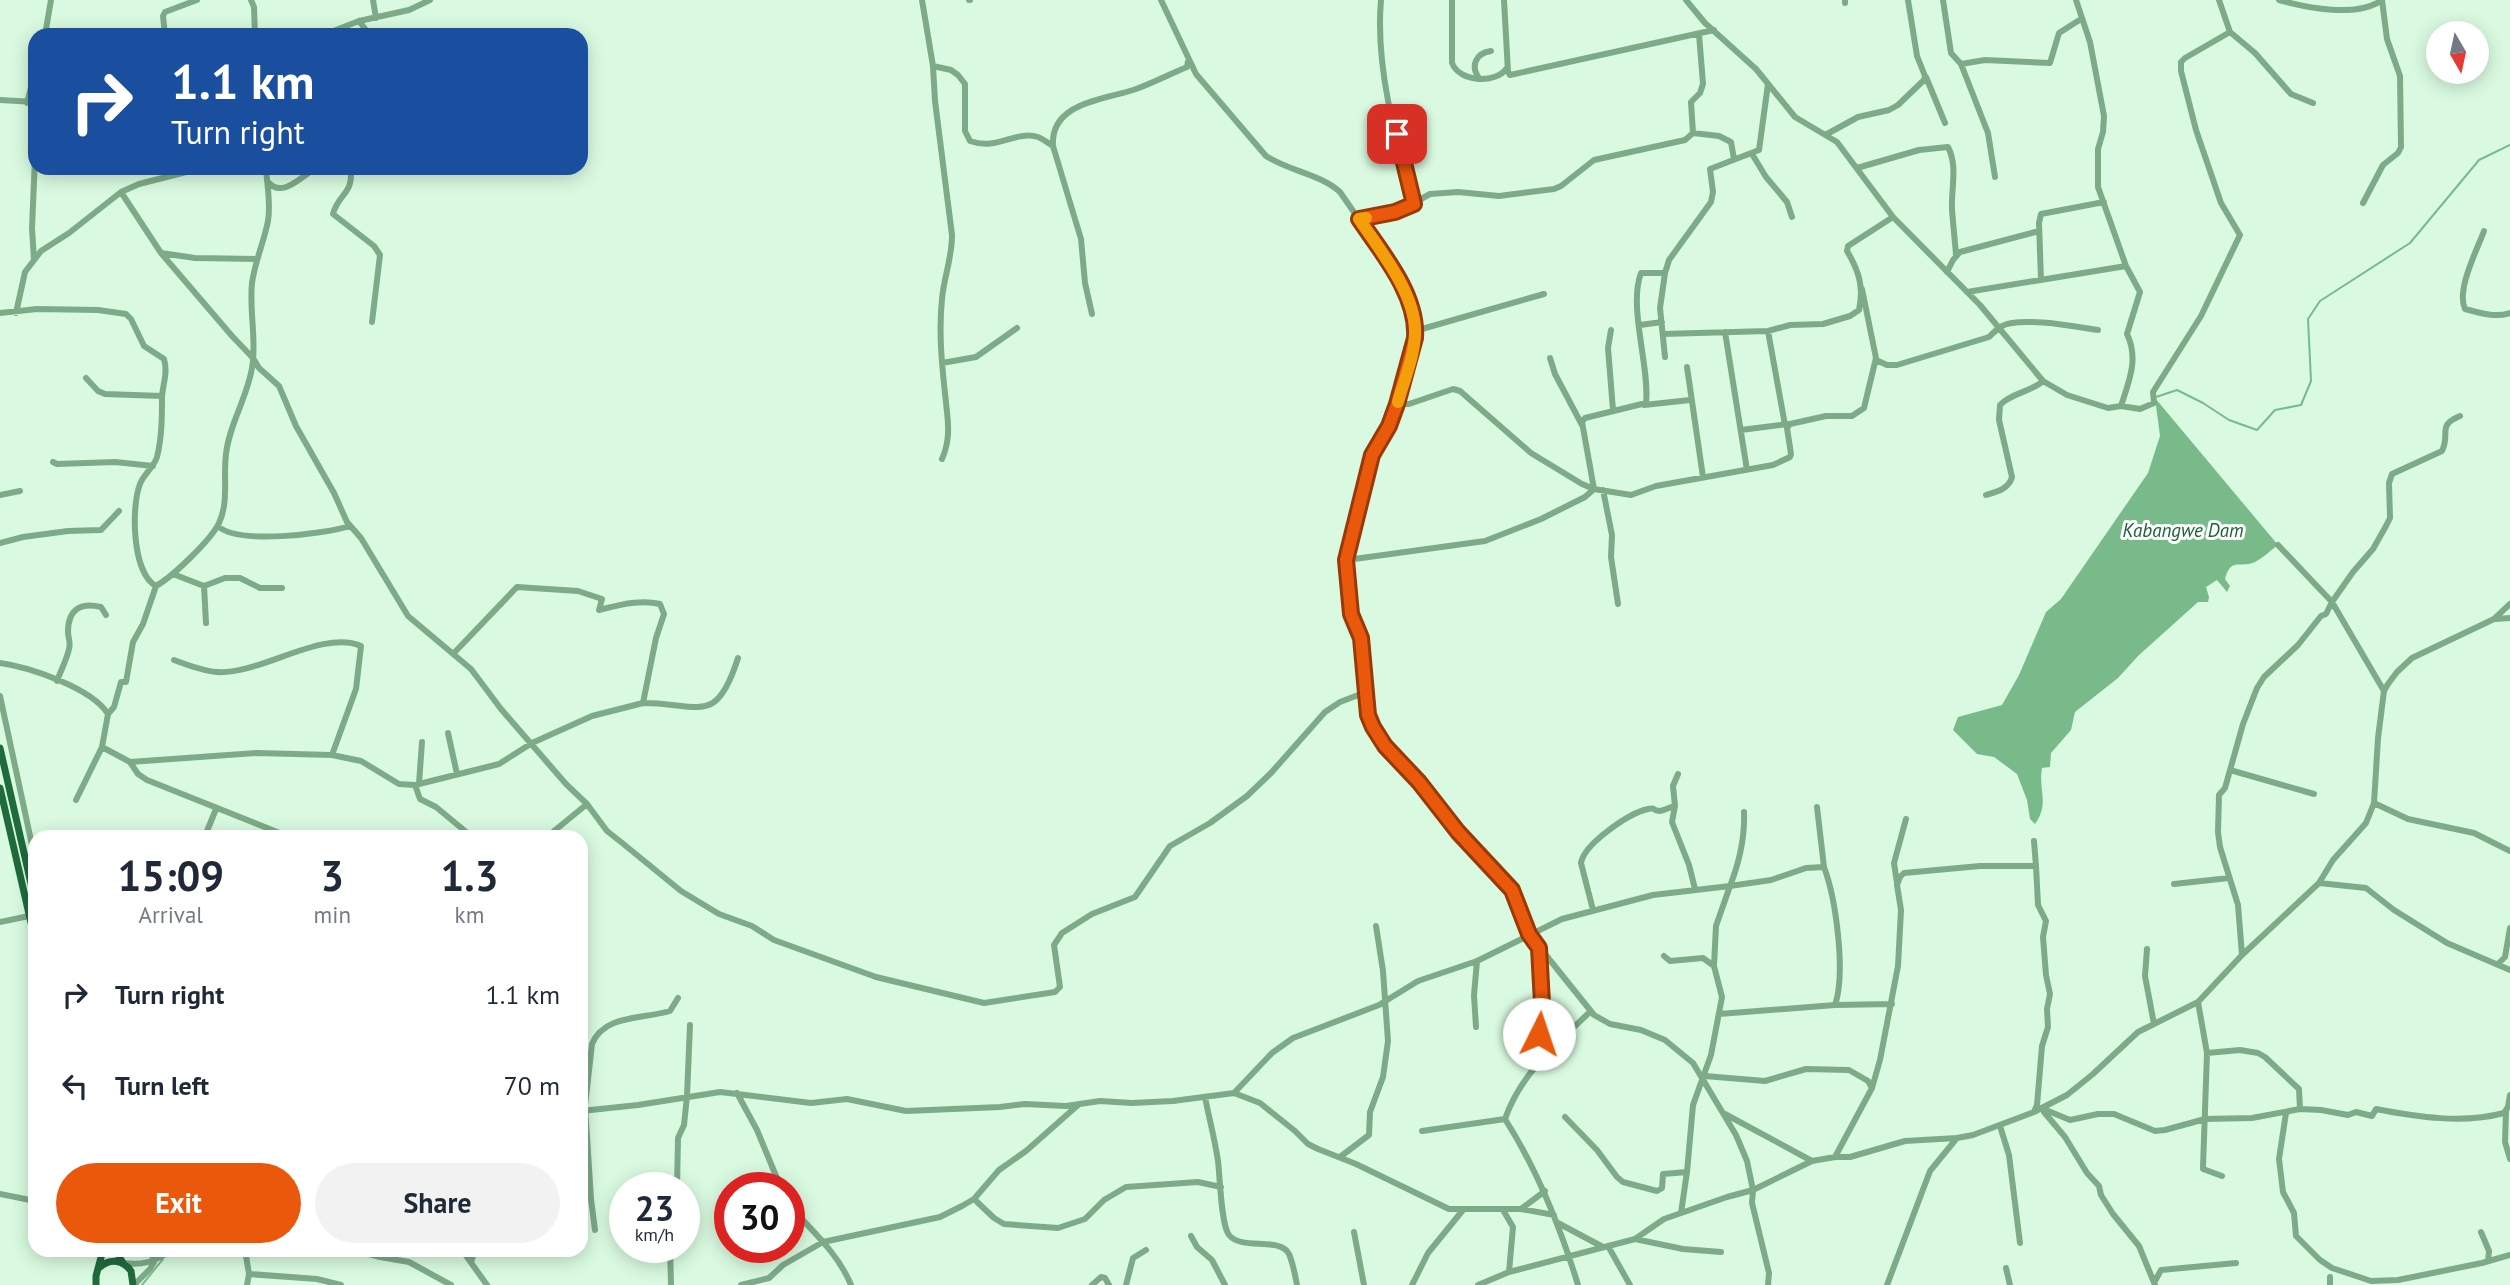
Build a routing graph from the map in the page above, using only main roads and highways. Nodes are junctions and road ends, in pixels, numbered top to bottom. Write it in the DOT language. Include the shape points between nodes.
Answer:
graph roads {
  1 [pos="0,748"];
  2 [pos="0,788"];
  3 [pos="28,870"];
  4 [pos="28,912"];
  5 [pos="102,1257"];
  6 [pos="119,1257"];
  7 [pos="123,1263"];
  8 [pos="99,1269"];
  9 [pos="87,1285"];
  10 [pos="96,1285"];
  11 [pos="133,1285"];
  1 -- 3 [label="main road"];
  2 -- 4 [label="main road"];
  5 -- 8 [label="main road"];
  6 -- 7 [label="main road"];
  7 -- 8 [label="main road" via="111,1261"];
  7 -- 11 [label="main road" via="131,1271"];
  8 -- 9 [label="main road"];
  8 -- 10 [label="main road"];
}
